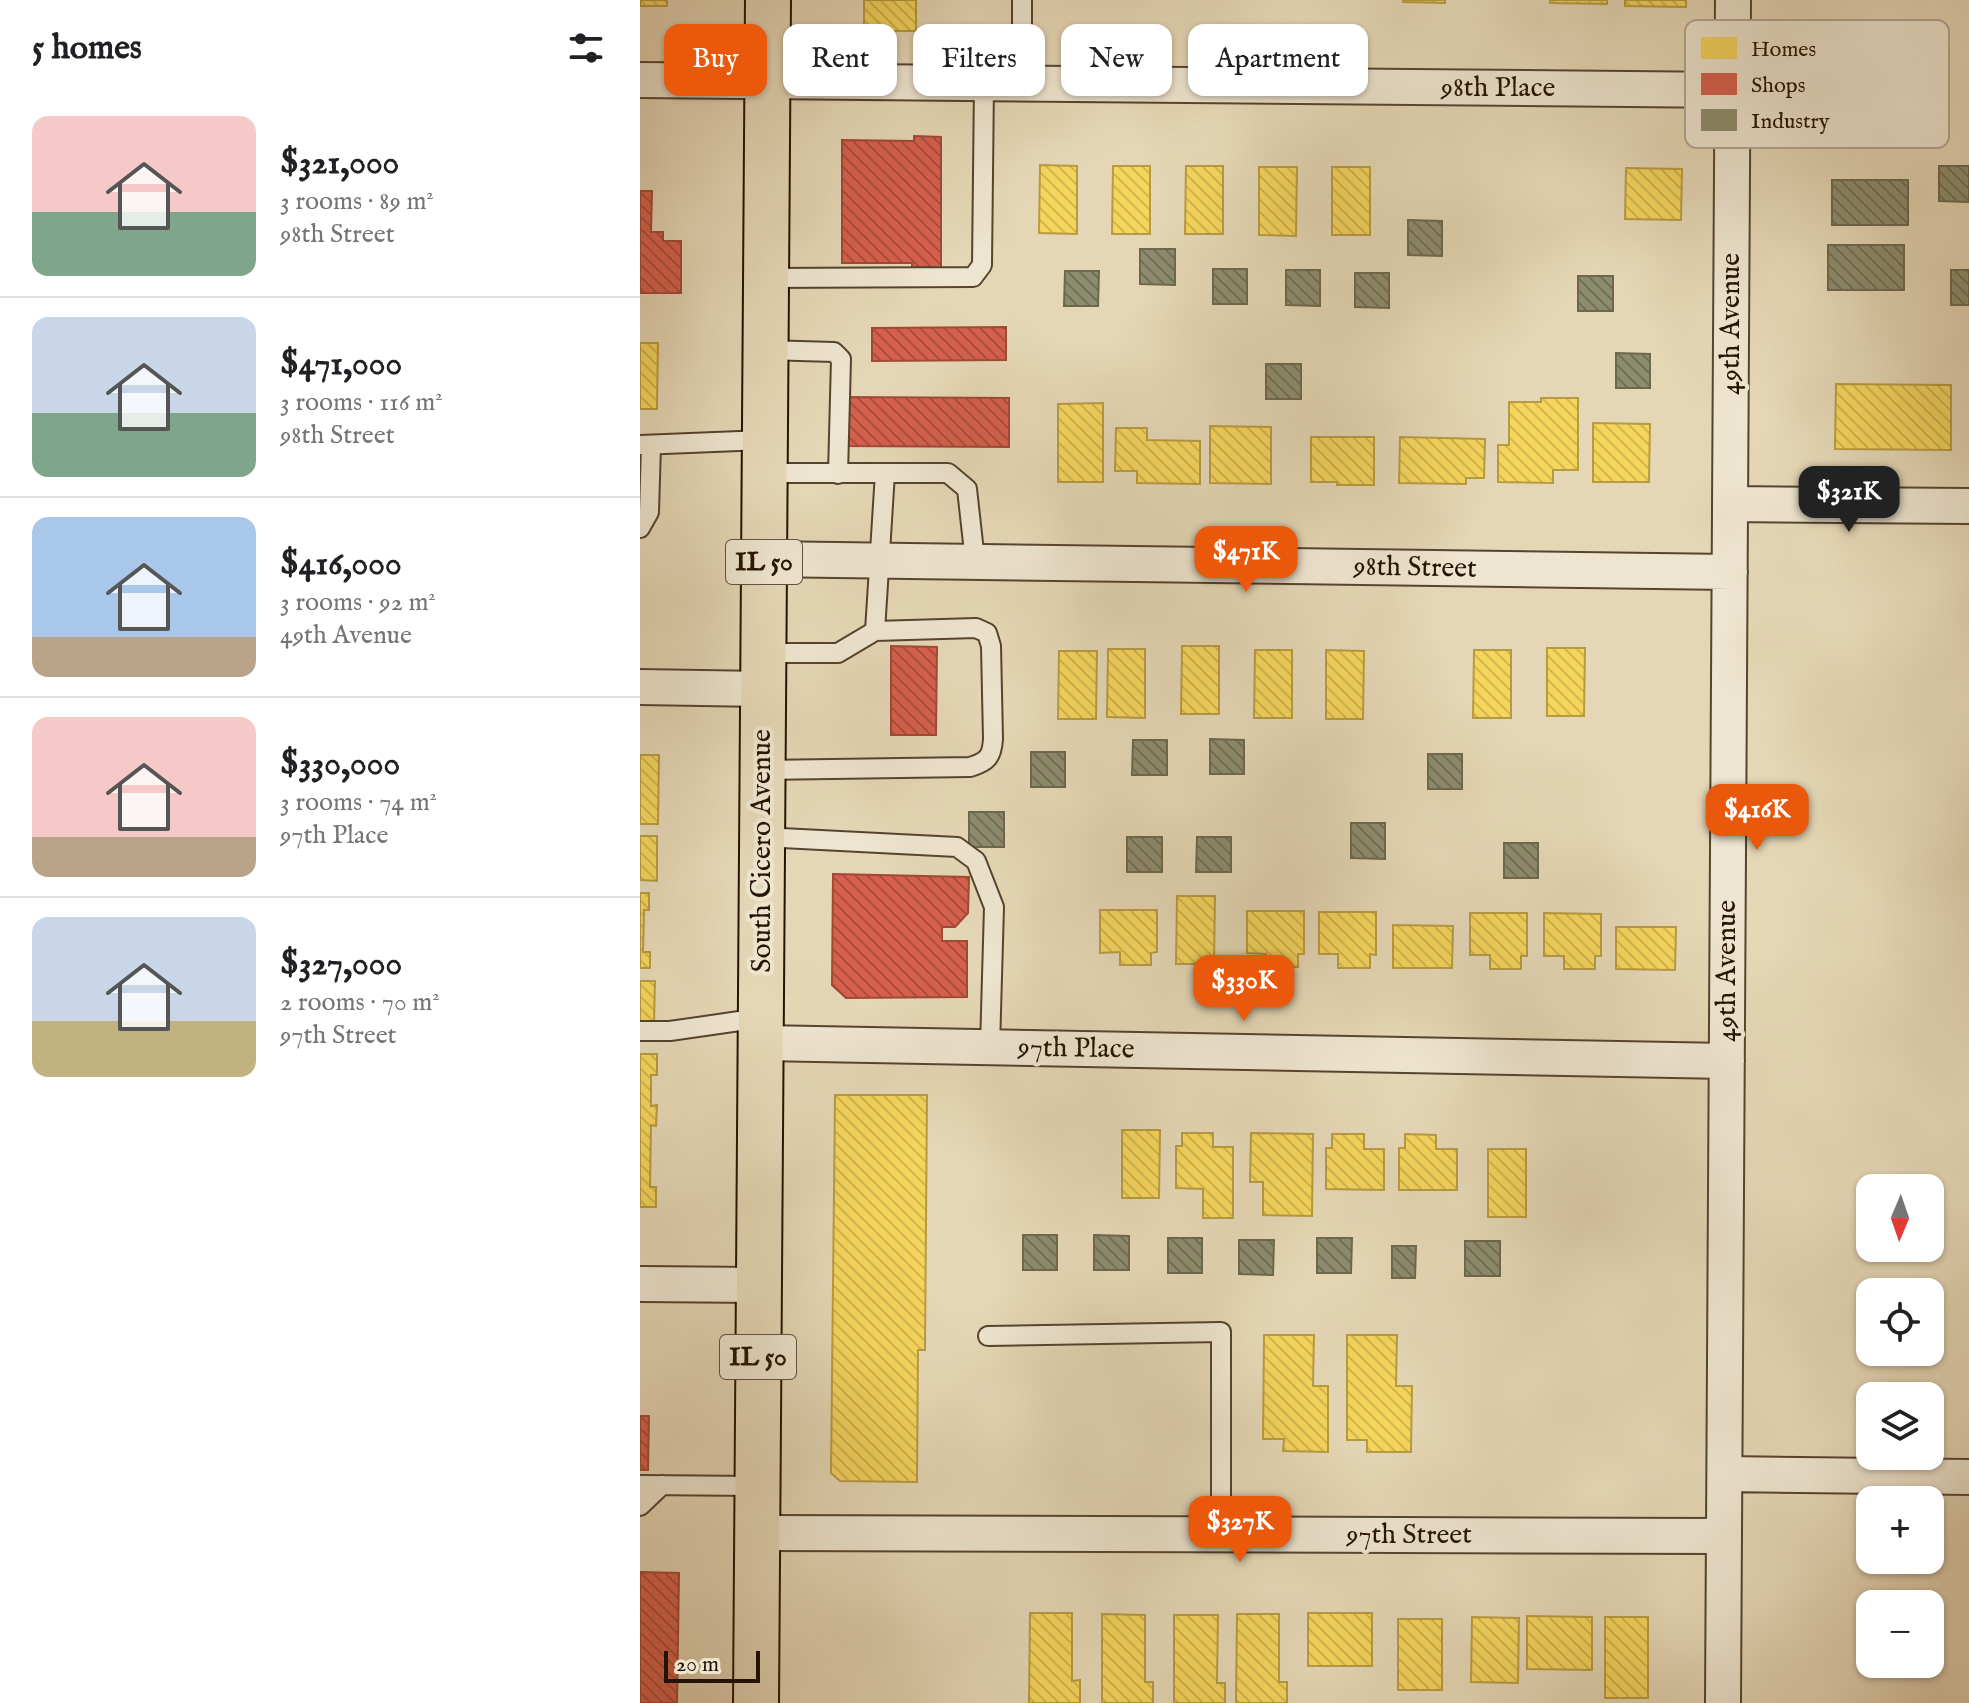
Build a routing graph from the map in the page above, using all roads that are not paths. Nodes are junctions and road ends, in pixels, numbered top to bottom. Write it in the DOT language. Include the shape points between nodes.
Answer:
graph roads {
  1 [pos="768,0"];
  2 [pos="1022,0"];
  3 [pos="1733,0"];
  4 [pos="1733,20"];
  5 [pos="1022,24"];
  6 [pos="640,80"];
  7 [pos="664,80"];
  8 [pos="767,82"];
  9 [pos="913,83"];
  10 [pos="1045,84"];
  11 [pos="1685,90"];
  12 [pos="767,96"];
  13 [pos="984,96"];
  14 [pos="1732,148"];
  15 [pos="766,278"];
  16 [pos="765,350"];
  17 [pos="646,445"];
  18 [pos="765,457"];
  19 [pos="885,473"];
  20 [pos="838,474"];
  21 [pos="1730,504"];
  22 [pos="1969,506"];
  23 [pos="640,528"];
  24 [pos="764,559"];
  25 [pos="880,560"];
  26 [pos="975,561"];
  27 [pos="1730,572"];
  28 [pos="875,631"];
  29 [pos="763,671"];
  30 [pos="640,687"];
  31 [pos="762,770"];
  32 [pos="762,837"];
  33 [pos="760,1030"];
  34 [pos="640,1031"];
  35 [pos="990,1047"];
  36 [pos="1727,1061"];
  37 [pos="640,1284"];
  38 [pos="759,1285"];
  39 [pos="988,1336"];
  40 [pos="1725,1474"];
  41 [pos="1969,1477"];
  42 [pos="640,1485"];
  43 [pos="662,1485"];
  44 [pos="757,1486"];
  45 [pos="640,1506"];
  46 [pos="757,1533"];
  47 [pos="1221,1535"];
  48 [pos="1724,1536"];
  49 [pos="756,1703"];
  50 [pos="1723,1703"];
  1 -- 8 [label="main road, South Cicero Avenue / IL 50"];
  2 -- 5 [label="lane"];
  3 -- 4 [label="street, 49th Avenue"];
  6 -- 7 [label="street, 98th Place"];
  8 -- 9 [label="street, 98th Place"];
  10 -- 11 [label="street, 98th Place"];
  12 -- 15 [label="main road, South Cicero Avenue / IL 50"];
  13 -- 15 [label="lane" via="982,265 973,277"];
  14 -- 21 [label="street, 49th Avenue"];
  15 -- 16 [label="main road, South Cicero Avenue / IL 50"];
  16 -- 18 [label="main road, South Cicero Avenue / IL 50"];
  16 -- 20 [label="lane" via="834,352 841,359"];
  17 -- 18 [label="lane"];
  17 -- 23 [label="lane" via="649,512"];
  18 -- 20 [label="lane"];
  18 -- 24 [label="main road, South Cicero Avenue / IL 50"];
  19 -- 20 [label="lane"];
  19 -- 25 [label="lane"];
  19 -- 26 [label="lane" via="948,473 967,489"];
  21 -- 22 [label="street"];
  21 -- 27 [label="street, 49th Avenue"];
  24 -- 25 [label="street, 98th Street"];
  24 -- 29 [label="main road, South Cicero Avenue / IL 50"];
  25 -- 26 [label="street, 98th Street"];
  25 -- 28 [label="lane"];
  26 -- 27 [label="street, 98th Street"];
  27 -- 36 [label="street, 49th Avenue"];
  28 -- 29 [label="lane" via="838,653"];
  28 -- 31 [label="lane" via="976,628 987,633 992,753 970,767"];
  29 -- 30 [label="street"];
  29 -- 31 [label="main road, South Cicero Avenue / IL 50"];
  31 -- 32 [label="main road, South Cicero Avenue / IL 50"];
  32 -- 33 [label="main road, South Cicero Avenue / IL 50"];
  32 -- 35 [label="lane" via="957,847 976,861 994,907"];
  33 -- 34 [label="lane"];
  33 -- 35 [label="street, 97th Place"];
  33 -- 38 [label="main road, South Cicero Avenue / IL 50"];
  35 -- 36 [label="street, 97th Place"];
  36 -- 40 [label="street, 49th Avenue"];
  37 -- 38 [label="street"];
  38 -- 44 [label="main road, South Cicero Avenue / IL 50"];
  39 -- 47 [label="lane" via="1221,1332"];
  40 -- 41 [label="street"];
  40 -- 48 [label="street, 49th Avenue"];
  42 -- 43 [label="lane"];
  43 -- 44 [label="lane"];
  43 -- 45 [label="lane"];
  44 -- 46 [label="main road, South Cicero Avenue / IL 50"];
  46 -- 47 [label="street, 97th Street"];
  46 -- 49 [label="main road, South Cicero Avenue / IL 50"];
  47 -- 48 [label="street, 97th Street"];
  48 -- 50 [label="street, 49th Avenue"];
}
